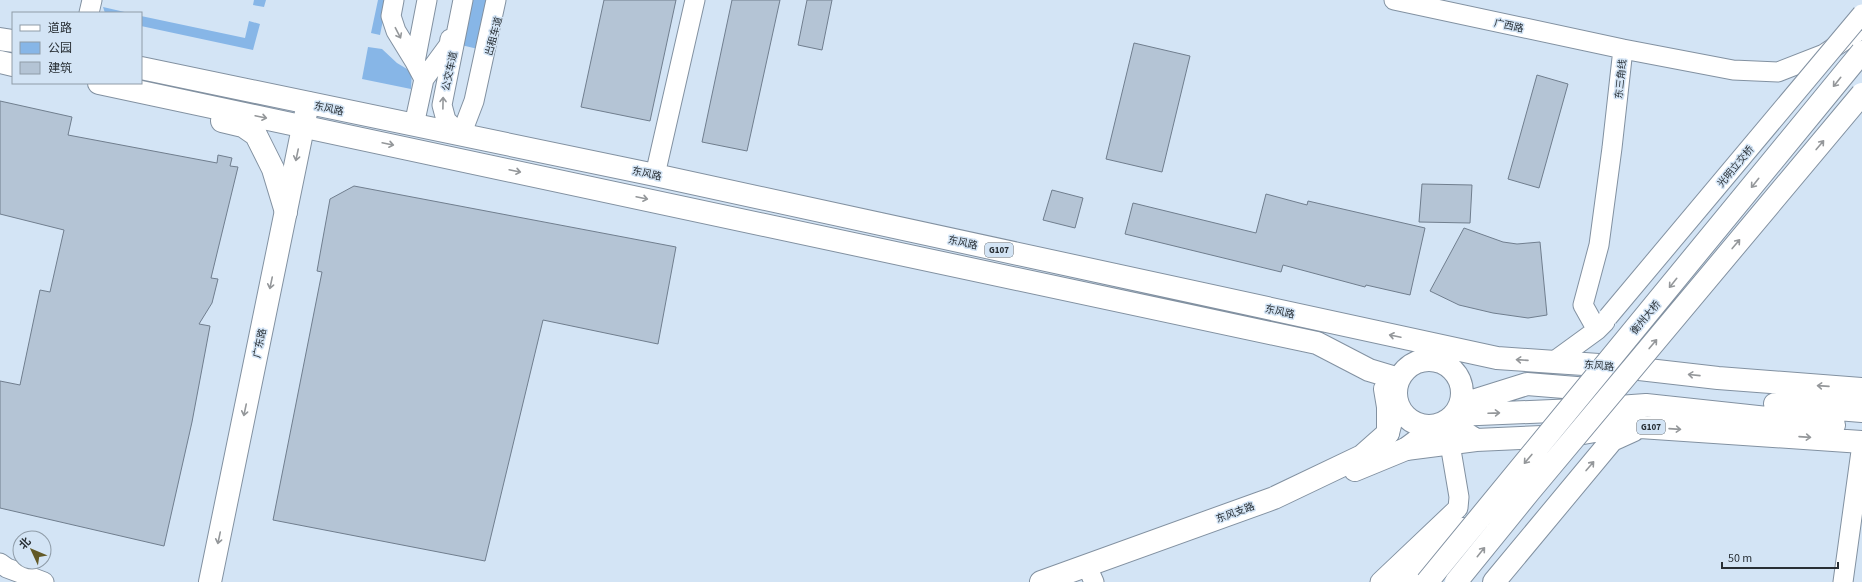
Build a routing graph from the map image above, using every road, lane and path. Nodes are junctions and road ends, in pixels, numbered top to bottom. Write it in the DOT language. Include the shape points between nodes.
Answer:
graph roads {
  1 [pos="92,0"];
  2 [pos="394,0"];
  3 [pos="427,0"];
  4 [pos="458,0"];
  5 [pos="463,0"];
  6 [pos="496,0"];
  7 [pos="502,0"];
  8 [pos="695,0"];
  9 [pos="1394,0"];
  10 [pos="89,12"];
  11 [pos="1862,14"];
  12 [pos="1862,29"];
  13 [pos="0,39"];
  14 [pos="12,42"];
  15 [pos="1623,49"];
  16 [pos="1862,52"];
  17 [pos="0,62"];
  18 [pos="415,62"];
  19 [pos="12,65"];
  20 [pos="142,68"];
  21 [pos="481,69"];
  22 [pos="424,79"];
  23 [pos="93,84"];
  24 [pos="104,84"];
  25 [pos="1862,94"];
  26 [pos="308,103"];
  27 [pos="414,124"];
  28 [pos="304,126"];
  29 [pos="461,135"];
  30 [pos="655,175"];
  31 [pos="286,212"];
  32 [pos="1603,324"];
  33 [pos="1416,340"];
  34 [pos="1497,358"];
  35 [pos="1442,362"];
  36 [pos="1553,362"];
  37 [pos="1369,370"];
  38 [pos="1399,379"];
  39 [pos="1862,388"];
  40 [pos="1396,401"];
  41 [pos="1862,411"];
  42 [pos="1449,417"];
  43 [pos="1640,427"];
  44 [pos="1862,428"];
  45 [pos="1388,432"];
  46 [pos="1476,440"];
  47 [pos="1862,443"];
  48 [pos="1450,444"];
  49 [pos="1406,449"];
  50 [pos="1568,492"];
  51 [pos="1493,502"];
  52 [pos="0,562"];
  53 [pos="1092,577"];
  54 [pos="44,582"];
  55 [pos="210,582"];
  56 [pos="1041,582"];
  57 [pos="1065,582"];
  58 [pos="1380,582"];
  59 [pos="1403,582"];
  60 [pos="1427,582"];
  61 [pos="1456,582"];
  62 [pos="1494,582"];
  63 [pos="1505,582"];
  64 [pos="1843,582"];
  1 -- 10 [label="street"];
  2 -- 18 [label="street, one-way" via="391,16 396,31"];
  3 -- 18 [label="street"];
  4 -- 22 [label="street" via="449,44"];
  29 -- 5 [label="street, 公交车道, one-way" via="446,120 442,105"];
  6 -- 21 [label="street, 出租车道"];
  7 -- 21 [label="street, 出租车道" via="490,55"];
  8 -- 30 [label="street"];
  9 -- 15 [label="street, 广西路"];
  11 -- 32 [label="street, 光明立交桥, bridge"];
  12 -- 15 [label="street, 东三角线" via="1824,54 1778,72 1733,70"];
  13 -- 14 [label="main road"];
  15 -- 32 [label="street, 东三角线" via="1599,246 1583,305"];
  16 -- 51 [label="main road, 衡州大桥, one-way, bridge"];
  17 -- 19 [label="main road"];
  18 -- 22 [label="street"];
  20 -- 26 [label="main road, 东风路 / G107"];
  21 -- 29 [label="street, 出租车道" via="474,101"];
  22 -- 27 [label="street"];
  23 -- 31 [label="main road" via="159,105 243,126 256,135 273,169"];
  24 -- 28 [label="main road, G107, one-way"];
  61 -- 25 [label="main road, one-way, bridge"];
  26 -- 27 [label="main road, 东风路 / G107"];
  26 -- 28 [label="main road, 广东路"];
  27 -- 29 [label="main road, 东风路 / G107"];
  28 -- 31 [label="main road, 广东路, one-way"];
  28 -- 37 [label="main road, G107, one-way" via="1317,344"];
  29 -- 30 [label="main road, 东风路 / G107"];
  33 -- 30 [label="main road, 东风路 / G107, one-way"];
  31 -- 55 [label="main road, 广东路, one-way"];
  32 -- 36 [label="street, 光明立交桥"];
  33 -- 34 [label="main road, 东风路 / G107"];
  33 -- 35 [label="main road, G107"];
  34 -- 35 [label="main road, G107"];
  36 -- 34 [label="main road, 东风路 / G107, one-way"];
  35 -- 38 [label="main road, G107" via="1418,361 1407,368"];
  35 -- 42 [label="main road, G107" via="1451,367 1462,384 1462,395"];
  39 -- 36 [label="main road, 东风路 / G107, one-way" via="1718,378"];
  37 -- 38 [label="main road, G107"];
  37 -- 45 [label="main road" via="1384,386 1388,407"];
  38 -- 40 [label="main road"];
  40 -- 42 [label="main road" via="1400,411 1412,421 1426,426"];
  40 -- 45 [label="main road"];
  41 -- 42 [label="main road" via="1527,384"];
  42 -- 44 [label="main road, one-way" via="1646,405"];
  42 -- 46 [label="main road"];
  42 -- 49 [label="main road, 东风支路"];
  43 -- 46 [label="main road, G107" via="1618,427 1566,436"];
  43 -- 47 [label="main road, G107, one-way"];
  50 -- 43 [label="main road, one-way" via="1612,440"];
  45 -- 56 [label="main road, 东风支路" via="1362,456 1274,498"];
  46 -- 48 [label="main road"];
  47 -- 64 [label="street"];
  48 -- 49 [label="main road"];
  48 -- 58 [label="street" via="1459,497 1458,508"];
  49 -- 53 [label="main road, 东风支路" via="1278,504"];
  50 -- 62 [label="main road"];
  50 -- 63 [label="street" via="1570,499 1566,508"];
  51 -- 59 [label="main road, bridge"];
  51 -- 60 [label="main road, 衡州大桥, bridge"];
  52 -- 54 [label="street" via="7,568"];
  53 -- 57 [label="main road, 东风支路"];
}
